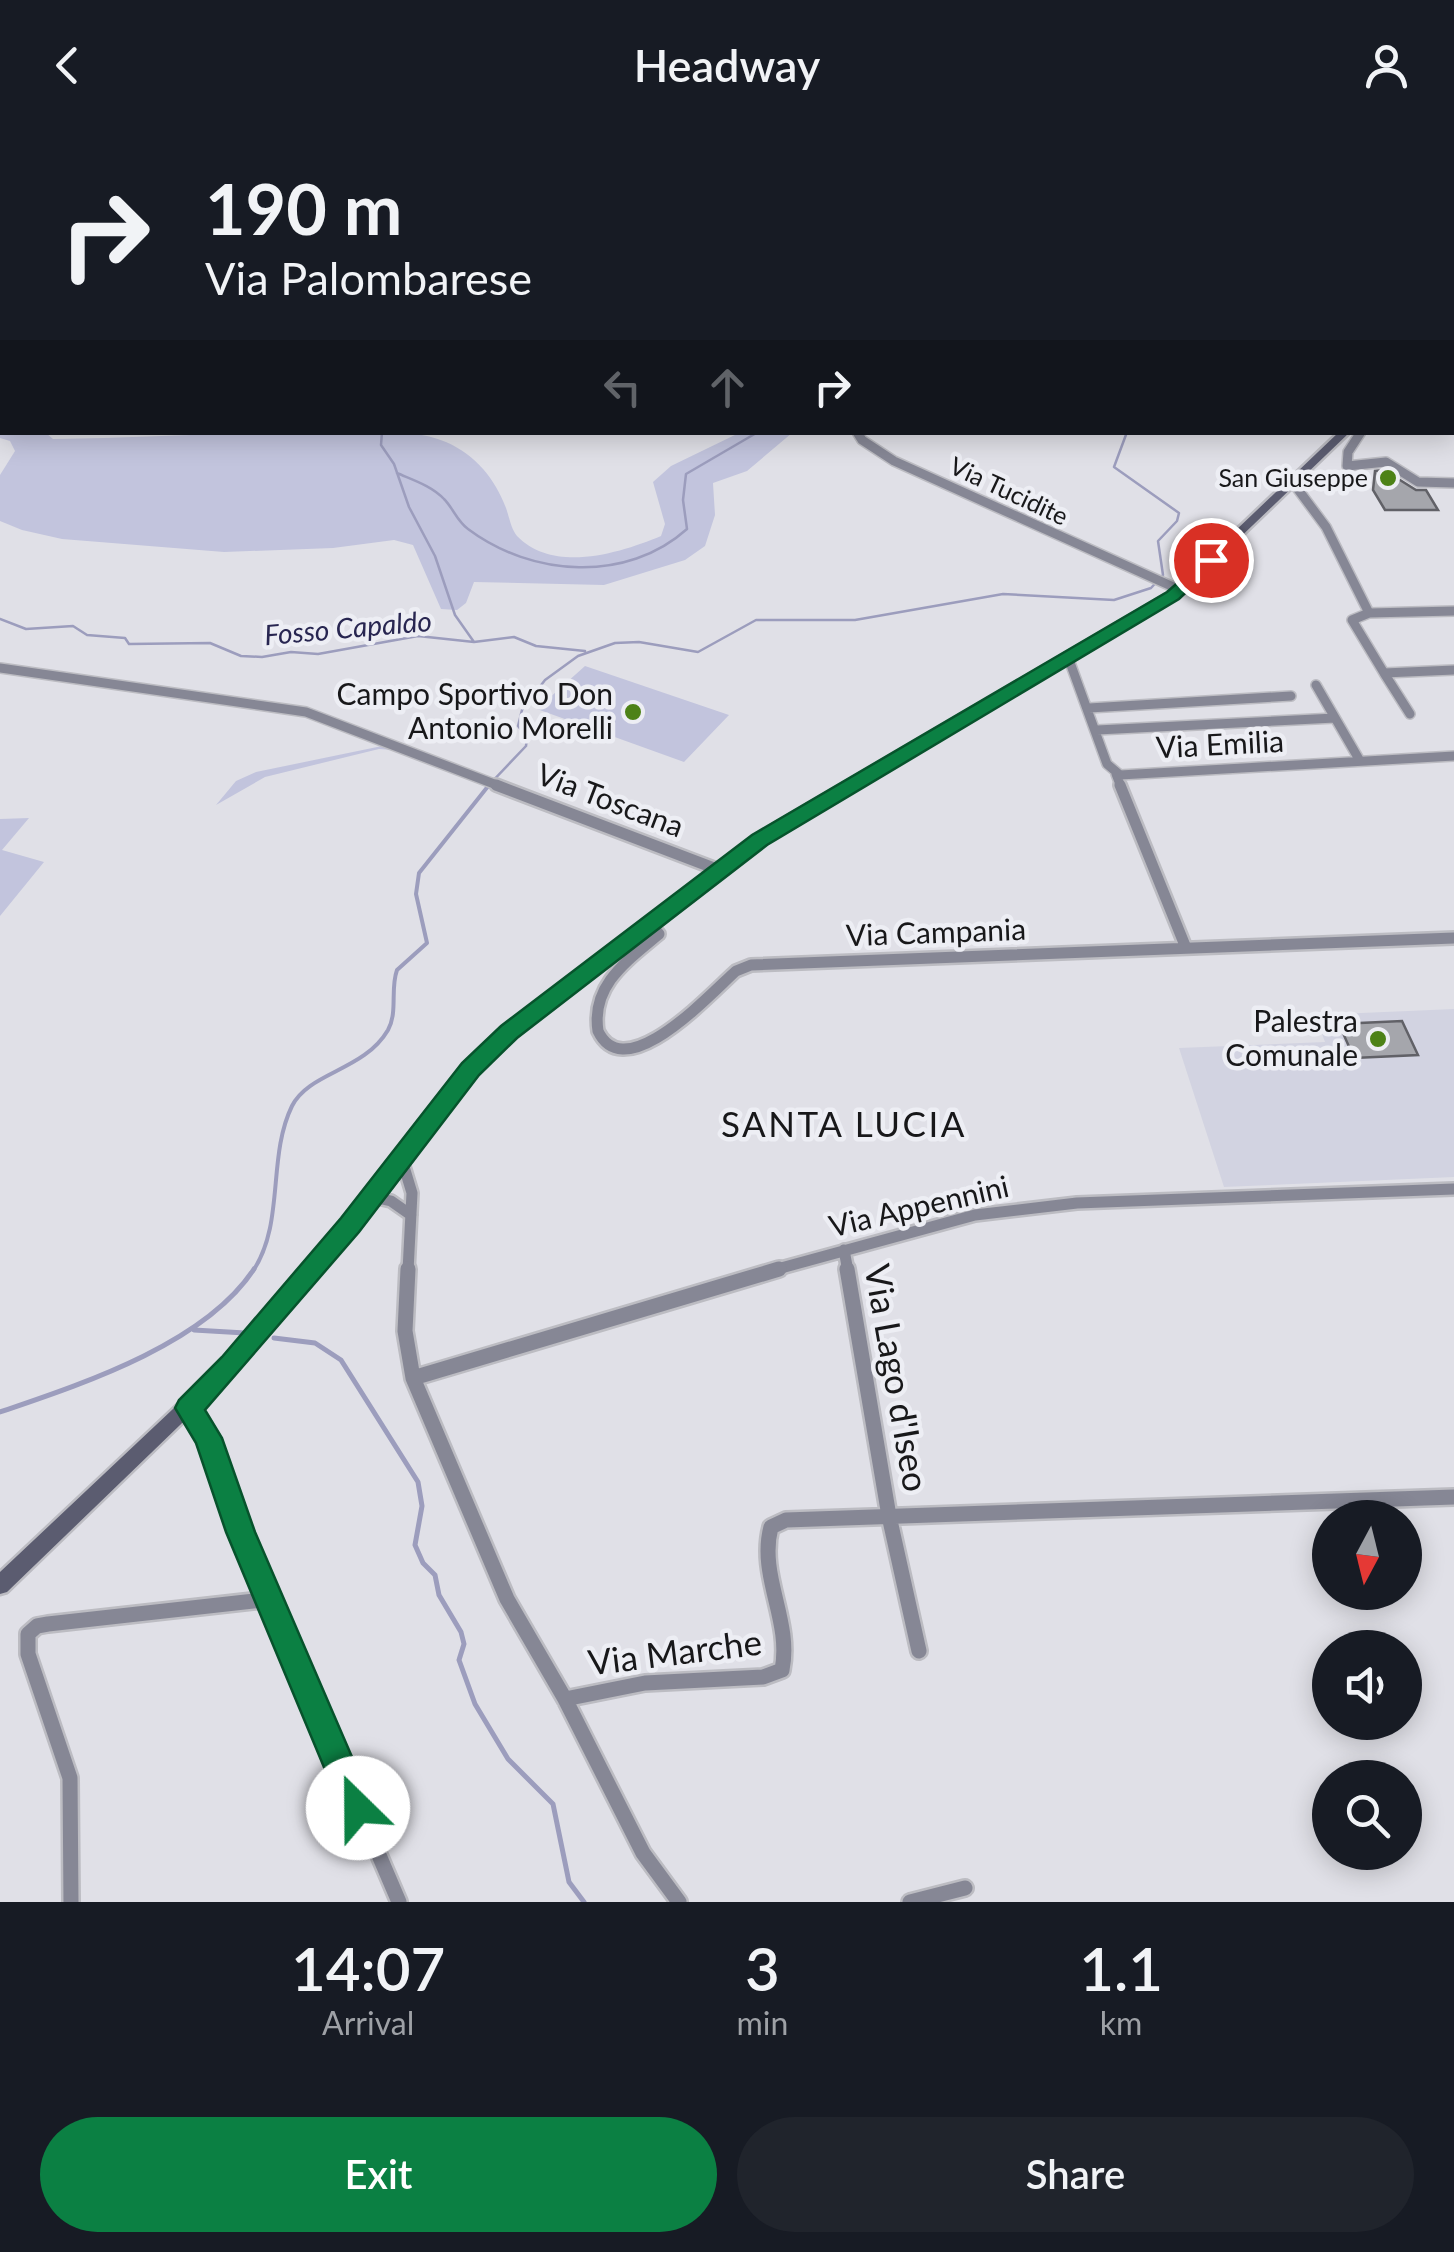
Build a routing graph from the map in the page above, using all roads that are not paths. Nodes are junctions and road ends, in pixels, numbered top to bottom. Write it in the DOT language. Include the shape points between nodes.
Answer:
graph roads {
  1 [pos="858,435"];
  2 [pos="1341,435"];
  3 [pos="1359,435"];
  4 [pos="1291,480"];
  5 [pos="1454,483"];
  6 [pos="1174,588"];
  7 [pos="1454,611"];
  8 [pos="1369,613"];
  9 [pos="1068,657"];
  10 [pos="0,668"];
  11 [pos="1454,670"];
  12 [pos="1384,673"];
  13 [pos="1316,685"];
  14 [pos="1291,696"];
  15 [pos="1089,708"];
  16 [pos="1410,714"];
  17 [pos="1336,718"];
  18 [pos="1096,730"];
  19 [pos="1454,756"];
  20 [pos="1360,761"];
  21 [pos="1116,774"];
  22 [pos="719,870"];
  23 [pos="649,924"];
  24 [pos="1454,938"];
  25 [pos="1186,948"];
  26 [pos="402,1160"];
  27 [pos="1454,1188"];
  28 [pos="373,1197"];
  29 [pos="411,1216"];
  30 [pos="844,1250"];
  31 [pos="413,1378"];
  32 [pos="189,1408"];
  33 [pos="1454,1497"];
  34 [pos="889,1516"];
  35 [pos="0,1585"];
  36 [pos="271,1599"];
  37 [pos="919,1651"];
  38 [pos="566,1699"];
  39 [pos="965,1888"];
  40 [pos="71,1902"];
  41 [pos="399,1902"];
  42 [pos="680,1902"];
  43 [pos="910,1902"];
  1 -- 6 [label="street, Via Tucidite" via="894,461"];
  2 -- 4 [label="main road"];
  3 -- 5 [label="street" via="1344,461 1349,468 1386,462 1418,482"];
  4 -- 6 [label="main road"];
  4 -- 8 [label="street" via="1326,527"];
  6 -- 9 [label="main road"];
  7 -- 8 [label="street"];
  8 -- 12 [label="street" via="1352,620"];
  9 -- 15 [label="street, Via Emilia"];
  9 -- 22 [label="main road" via="809,808"];
  10 -- 22 [label="street, Via Toscana" via="287,708 352,727"];
  11 -- 12 [label="street"];
  12 -- 16 [label="street"];
  13 -- 17 [label="street"];
  14 -- 15 [label="street"];
  15 -- 18 [label="street, Via Emilia"];
  17 -- 18 [label="street"];
  17 -- 20 [label="street"];
  18 -- 21 [label="street, Via Emilia"];
  19 -- 20 [label="street, Via Emilia"];
  20 -- 21 [label="street, Via Emilia"];
  21 -- 25 [label="street"];
  22 -- 23 [label="main road"];
  23 -- 25 [label="street, Via Campania" via="659,934 602,991 595,1030 611,1048 641,1047 750,965"];
  23 -- 26 [label="main road" via="485,1054"];
  24 -- 25 [label="street, Via Campania"];
  26 -- 28 [label="main road"];
  26 -- 29 [label="street, Via Marche"];
  27 -- 30 [label="street, Via Appennini" via="1023,1202"];
  28 -- 29 [label="street"];
  28 -- 32 [label="main road"];
  29 -- 31 [label="street, Via Marche" via="405,1332"];
  30 -- 31 [label="street, Via Appennini"];
  30 -- 34 [label="street, Via Lago d'Iseo"];
  31 -- 38 [label="street, Via Marche" via="507,1600"];
  32 -- 35 [label="main road"];
  32 -- 36 [label="street" via="208,1438"];
  33 -- 34 [label="street, Via Marche"];
  34 -- 37 [label="street, Via Lago d'Iseo"];
  34 -- 38 [label="street, Via Marche" via="792,1519 772,1526 768,1552 785,1651 779,1672 645,1682"];
  36 -- 40 [label="street" via="48,1624 28,1634 28,1654 70,1778"];
  36 -- 41 [label="street"];
  38 -- 42 [label="street" via="643,1853"];
  39 -- 43 [label="street"];
}
